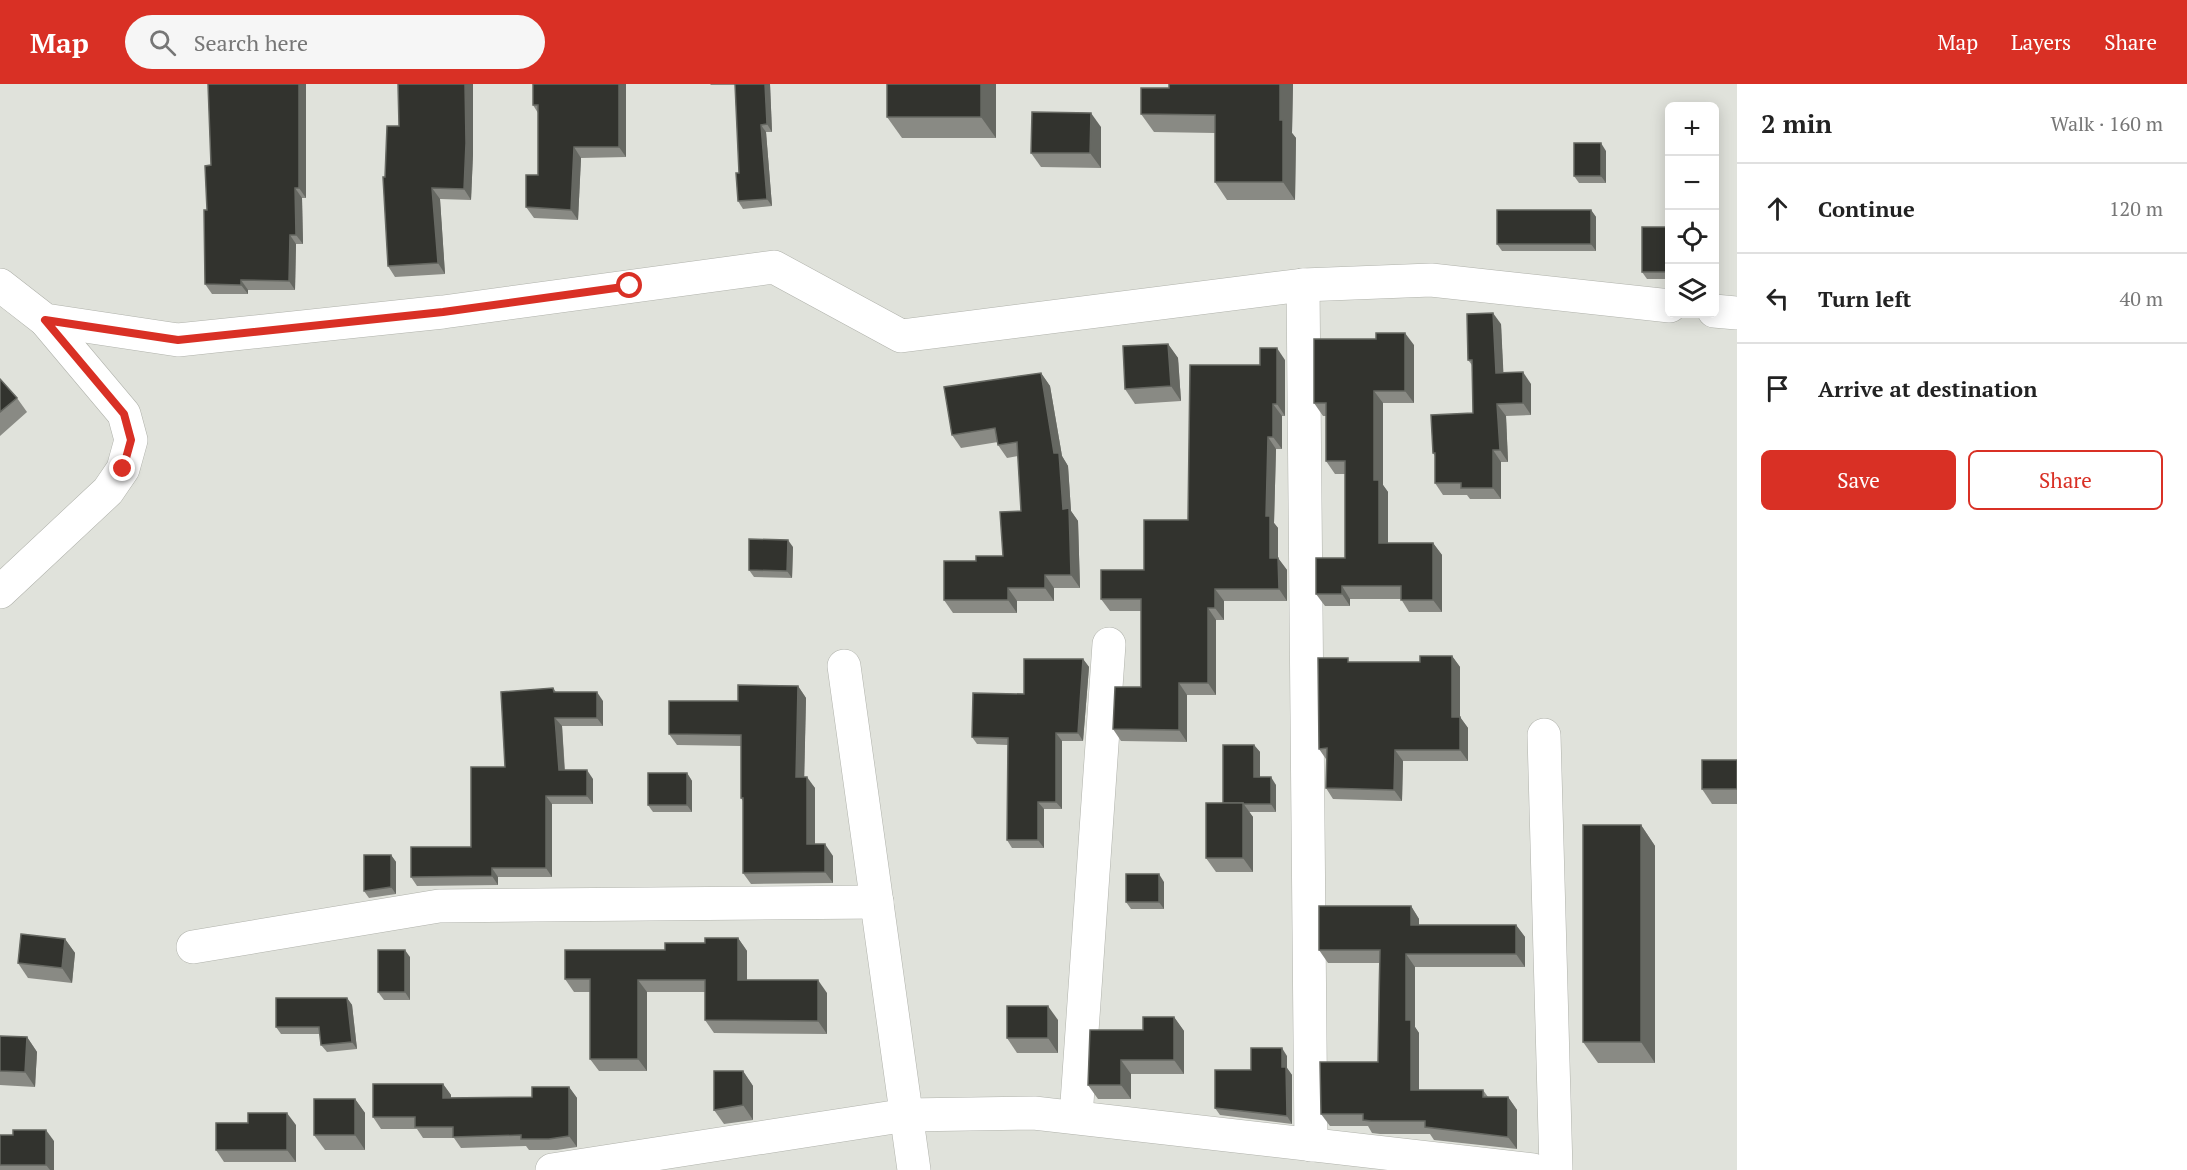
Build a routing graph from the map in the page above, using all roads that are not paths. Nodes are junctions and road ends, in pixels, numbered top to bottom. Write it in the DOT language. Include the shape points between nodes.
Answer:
graph roads {
  1 [pos="0,285"];
  2 [pos="1303,285"];
  3 [pos="1665,305"];
  4 [pos="1719,311"];
  5 [pos="1737,313"];
  6 [pos="45,320"];
  7 [pos="0,592"];
  8 [pos="1109,644"];
  9 [pos="844,666"];
  10 [pos="1544,735"];
  11 [pos="877,902"];
  12 [pos="193,947"];
  13 [pos="907,1115"];
  14 [pos="1076,1118"];
  15 [pos="1311,1145"];
  16 [pos="552,1170"];
  17 [pos="914,1170"];
  18 [pos="1533,1170"];
  19 [pos="1556,1170"];
  1 -- 6 [label="street"];
  2 -- 3 [label="street" via="1431,280"];
  2 -- 6 [label="street" via="900,336 774,267 443,312 178,340"];
  2 -- 15 [label="street"];
  4 -- 5 [label="street"];
  6 -- 7 [label="street" via="124,414 131,440 123,469 108,491"];
  8 -- 14 [label="street"];
  9 -- 11 [label="street"];
  10 -- 19 [label="street"];
  11 -- 12 [label="street" via="439,906"];
  11 -- 13 [label="street"];
  13 -- 14 [label="street" via="1034,1113"];
  13 -- 16 [label="street"];
  13 -- 17 [label="street"];
  14 -- 15 [label="street"];
  15 -- 18 [label="street"];
}
